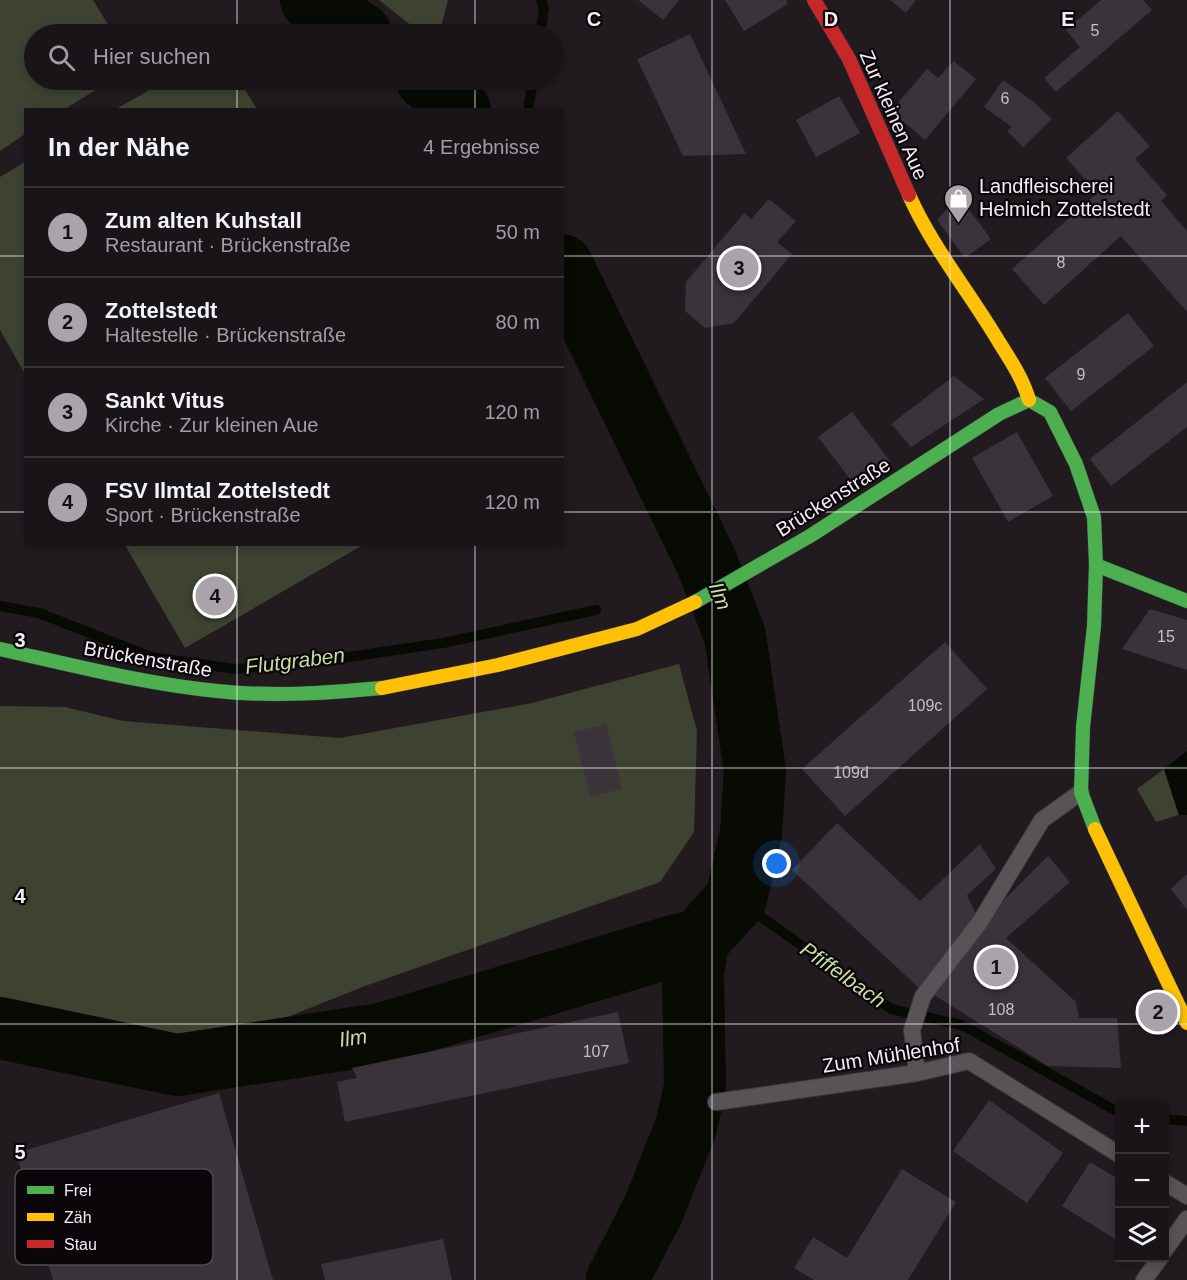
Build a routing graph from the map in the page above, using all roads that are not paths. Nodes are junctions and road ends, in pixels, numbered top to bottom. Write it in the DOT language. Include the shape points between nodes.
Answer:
graph roads {
  1 [pos="814,0"];
  2 [pos="1029,400"];
  3 [pos="1096,566"];
  4 [pos="1187,601"];
  5 [pos="0,649"];
  6 [pos="1081,792"];
  7 [pos="1187,1023"];
  8 [pos="917,1073"];
  9 [pos="716,1102"];
  10 [pos="1117,1154"];
  11 [pos="1169,1185"];
  12 [pos="1187,1196"];
  13 [pos="1187,1219"];
  14 [pos="1169,1244"];
  15 [pos="1157,1262"];
  16 [pos="1144,1280"];
  1 -- 2 [label="street, Zur kleinen Aue" via="849,59 919,218 1019,374"];
  2 -- 3 [label="street" via="1050,412 1076,464 1094,517"];
  2 -- 5 [label="street, Brückenstraße" via="999,414 810,536 693,603 637,629 498,665 388,687 305,695 217,691 123,676"];
  3 -- 4 [label="street"];
  3 -- 6 [label="street"];
  6 -- 7 [label="street"];
  6 -- 8 [label="lane" via="1042,820 980,922 923,996 912,1030"];
  8 -- 9 [label="lane, Zum Mühlenhof"];
  8 -- 10 [label="lane, Zum Mühlenhof" via="969,1062"];
  11 -- 12 [label="lane"];
  13 -- 14 [label="lane"];
  15 -- 16 [label="lane"];
}
